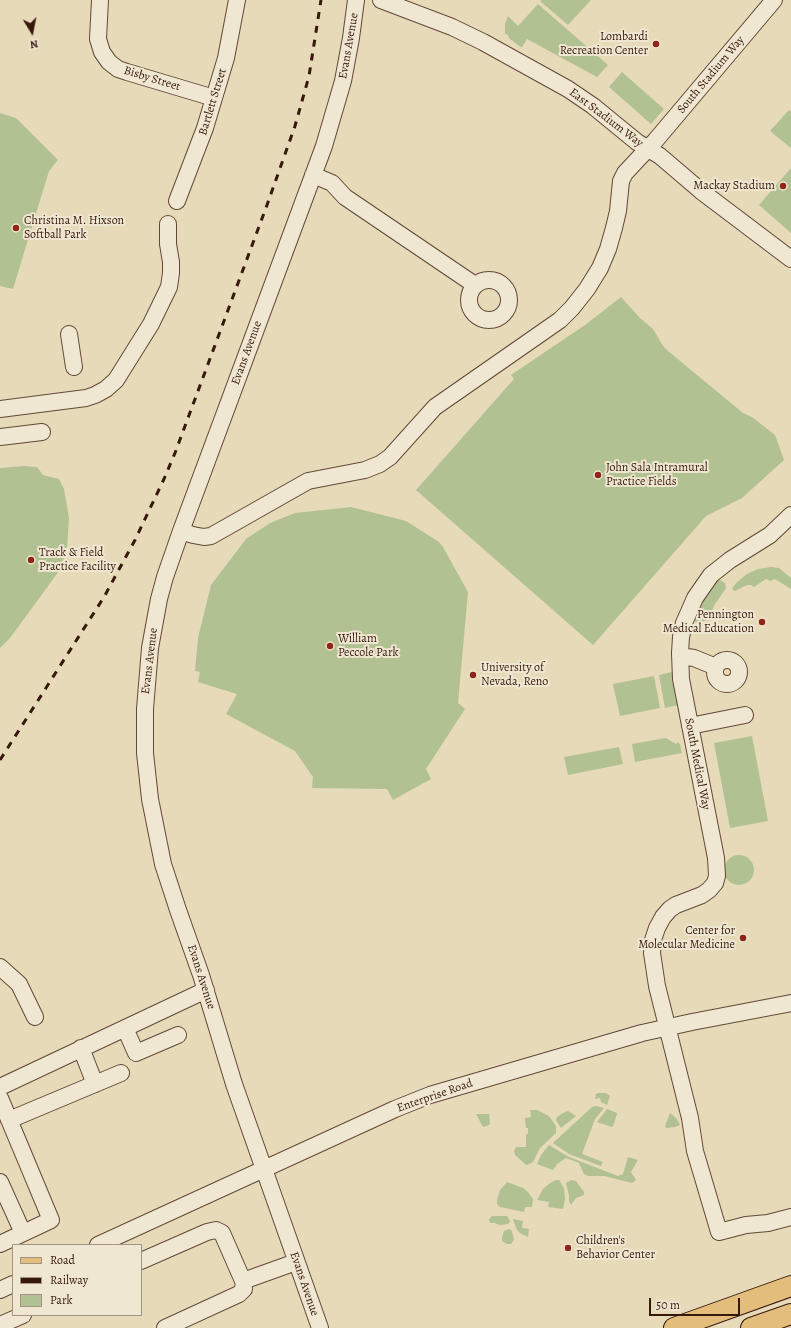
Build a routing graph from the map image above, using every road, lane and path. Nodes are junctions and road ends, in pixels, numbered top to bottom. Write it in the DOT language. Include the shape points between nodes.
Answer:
graph roads {
  1 [pos="100,0"];
  2 [pos="237,0"];
  3 [pos="356,0"];
  4 [pos="380,0"];
  5 [pos="774,0"];
  6 [pos="214,98"];
  7 [pos="648,149"];
  8 [pos="313,176"];
  9 [pos="177,201"];
  10 [pos="168,224"];
  11 [pos="791,259"];
  12 [pos="475,285"];
  13 [pos="69,334"];
  14 [pos="74,367"];
  15 [pos="0,409"];
  16 [pos="42,432"];
  17 [pos="0,437"];
  18 [pos="791,515"];
  19 [pos="181,531"];
  20 [pos="680,656"];
  21 [pos="716,667"];
  22 [pos="745,715"];
  23 [pos="690,726"];
  24 [pos="0,967"];
  25 [pos="206,990"];
  26 [pos="791,1003"];
  27 [pos="35,1017"];
  28 [pos="667,1027"];
  29 [pos="125,1028"];
  30 [pos="178,1035"];
  31 [pos="81,1048"];
  32 [pos="121,1073"];
  33 [pos="95,1084"];
  34 [pos="0,1087"];
  35 [pos="0,1098"];
  36 [pos="9,1120"];
  37 [pos="264,1170"];
  38 [pos="0,1182"];
  39 [pos="791,1217"];
  40 [pos="23,1233"];
  41 [pos="0,1244"];
  42 [pos="100,1244"];
  43 [pos="142,1261"];
  44 [pos="296,1262"];
  45 [pos="243,1280"];
  46 [pos="12,1284"];
  47 [pos="791,1286"];
  48 [pos="0,1290"];
  49 [pos="791,1314"];
  50 [pos="21,1316"];
  51 [pos="0,1325"];
  52 [pos="165,1328"];
  53 [pos="320,1328"];
  54 [pos="674,1328"];
  55 [pos="751,1328"];
  1 -- 6 [label="street, Bisby Street" via="98,39 102,52 109,62 118,69"];
  2 -- 6 [label="street, Bartlett Street" via="226,58"];
  3 -- 8 [label="street, Evans Avenue" via="343,81"];
  4 -- 7 [label="street, East Stadium Way" via="484,42 582,98"];
  5 -- 7 [label="street, South Stadium Way"];
  6 -- 9 [label="street, Bartlett Street" via="194,160"];
  7 -- 11 [label="street, East Stadium Way"];
  7 -- 19 [label="street, South Stadium Way" via="625,173 621,181 614,228 600,268 580,299 560,320 435,407 390,457 380,464 365,470 308,481 211,536 204,537"];
  8 -- 12 [label="street" via="332,183 345,196"];
  8 -- 19 [label="street, Evans Avenue"];
  10 -- 15 [label="street" via="170,287 151,324 116,380 106,389 86,398"];
  13 -- 14 [label="street"];
  16 -- 17 [label="street"];
  18 -- 20 [label="street, South Medical Way" via="770,535 721,567 704,585 684,623"];
  19 -- 25 [label="street, Evans Avenue" via="159,599 150,648 145,709 145,753 151,806 163,864"];
  20 -- 21 [label="street" via="694,658"];
  20 -- 23 [label="street, South Medical Way" via="681,679"];
  22 -- 23 [label="street"];
  23 -- 28 [label="street, South Medical Way" via="718,876 715,883 702,895 670,909 657,928 653,940 653,968"];
  24 -- 27 [label="street" via="19,984"];
  25 -- 29 [label="street"];
  25 -- 37 [label="street, Evans Avenue" via="234,1084"];
  26 -- 28 [label="street, Enterprise Road"];
  28 -- 37 [label="street, Enterprise Road" via="430,1095"];
  28 -- 39 [label="street" via="696,1151 719,1232 768,1224"];
  29 -- 30 [label="street" via="136,1054"];
  29 -- 31 [label="street"];
  31 -- 33 [label="street"];
  31 -- 34 [label="street"];
  32 -- 33 [label="street"];
  33 -- 36 [label="street"];
  35 -- 36 [label="street"];
  36 -- 40 [label="street" via="51,1220"];
  37 -- 42 [label="street, Enterprise Road"];
  37 -- 44 [label="street, Evans Avenue"];
  38 -- 40 [label="street"];
  40 -- 41 [label="street"];
  43 -- 45 [label="street" via="216,1230 222,1234"];
  44 -- 45 [label="street"];
  44 -- 53 [label="street, Evans Avenue"];
  45 -- 52 [label="street" via="244,1289 239,1294"];
  46 -- 48 [label="street"];
  47 -- 54 [label="main road"];
  49 -- 55 [label="main road"];
  50 -- 51 [label="street"];
}
